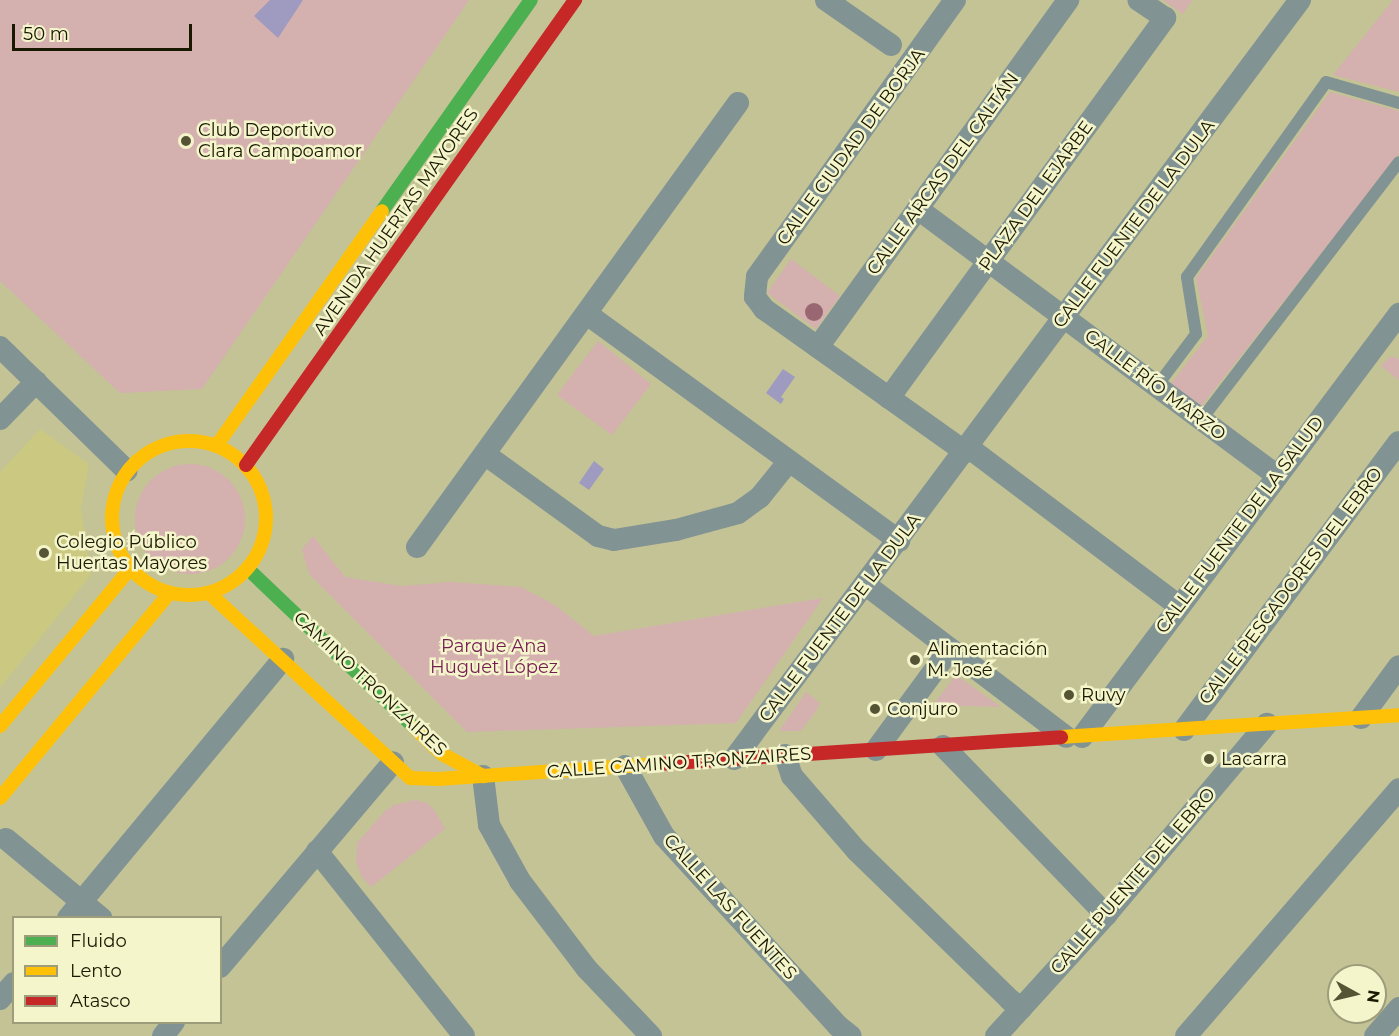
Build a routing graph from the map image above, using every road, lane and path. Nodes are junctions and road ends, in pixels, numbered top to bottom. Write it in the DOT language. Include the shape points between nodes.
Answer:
graph roads {
  1 [pos="531,0"];
  2 [pos="575,0"];
  3 [pos="826,0"];
  4 [pos="955,0"];
  5 [pos="1068,0"];
  6 [pos="1138,0"];
  7 [pos="1300,0"];
  8 [pos="891,45"];
  9 [pos="738,103"];
  10 [pos="1399,103"];
  11 [pos="1399,162"];
  12 [pos="918,209"];
  13 [pos="989,261"];
  14 [pos="587,314"];
  15 [pos="1399,314"];
  16 [pos="1064,318"];
  17 [pos="1391,340"];
  18 [pos="0,347"];
  19 [pos="818,348"];
  20 [pos="36,382"];
  21 [pos="1157,386"];
  22 [pos="889,398"];
  23 [pos="0,419"];
  24 [pos="1201,420"];
  25 [pos="1399,442"];
  26 [pos="217,445"];
  27 [pos="966,450"];
  28 [pos="486,454"];
  29 [pos="789,461"];
  30 [pos="246,465"];
  31 [pos="127,471"];
  32 [pos="1276,475"];
  33 [pos="898,541"];
  34 [pos="417,547"];
  35 [pos="248,568"];
  36 [pos="130,569"];
  37 [pos="866,585"];
  38 [pos="169,594"];
  39 [pos="209,594"];
  40 [pos="1179,606"];
  41 [pos="950,649"];
  42 [pos="283,659"];
  43 [pos="1399,666"];
  44 [pos="1399,715"];
  45 [pos="1361,718"];
  46 [pos="1267,724"];
  47 [pos="0,726"];
  48 [pos="1184,730"];
  49 [pos="1074,737"];
  50 [pos="943,746"];
  51 [pos="876,750"];
  52 [pos="785,755"];
  53 [pos="734,759"];
  54 [pos="393,762"];
  55 [pos="625,766"];
  56 [pos="483,776"];
  57 [pos="1399,789"];
  58 [pos="0,798"];
  59 [pos="6,839"];
  60 [pos="317,851"];
  61 [pos="75,910"];
  62 [pos="1106,915"];
  63 [pos="94,916"];
  64 [pos="222,965"];
  65 [pos="12,985"];
  66 [pos="0,999"];
  67 [pos="1021,1008"];
  68 [pos="1399,1008"];
  69 [pos="173,1024"];
  70 [pos="1382,1034"];
  71 [pos="163,1036"];
  72 [pos="464,1036"];
  73 [pos="651,1036"];
  74 [pos="851,1036"];
  75 [pos="996,1036"];
  76 [pos="1186,1036"];
  1 -- 26 [label="street, AVENIDA HUERTAS MAYORES"];
  2 -- 30 [label="street, AVENIDA HUERTAS MAYORES"];
  3 -- 8 [label="street"];
  4 -- 19 [label="street, CALLE CIUDAD DE BORJA" via="757,277 755,297 764,309"];
  5 -- 12 [label="street, CALLE ARCAS DEL CALTÁN"];
  6 -- 13 [label="street, PLAZA DEL EJARBE" via="1164,18"];
  7 -- 16 [label="street, CALLE FUENTE DE LA DULA"];
  9 -- 14 [label="street"];
  10 -- 21 [label="lane" via="1326,82 1187,278 1197,334"];
  11 -- 24 [label="lane"];
  12 -- 13 [label="street, CALLE RÍO MARZO"];
  12 -- 19 [label="street, CALLE ARCAS DEL CALTÁN"];
  13 -- 16 [label="street, CALLE RÍO MARZO"];
  13 -- 22 [label="street, PLAZA DEL EJARBE"];
  14 -- 28 [label="street"];
  14 -- 29 [label="street"];
  15 -- 17 [label="street, CALLE FUENTE DE LA SALUD"];
  16 -- 21 [label="street, CALLE RÍO MARZO"];
  16 -- 27 [label="street, CALLE FUENTE DE LA DULA"];
  17 -- 32 [label="street, CALLE FUENTE DE LA SALUD"];
  18 -- 20 [label="street"];
  19 -- 22 [label="street"];
  20 -- 23 [label="street"];
  20 -- 31 [label="street"];
  21 -- 24 [label="street, CALLE RÍO MARZO"];
  22 -- 27 [label="street"];
  24 -- 32 [label="street, CALLE RÍO MARZO"];
  25 -- 48 [label="street, CALLE PESCADORES DEL EBRO"];
  26 -- 30 [label="street"];
  26 -- 31 [label="street" via="193,440 168,443 145,454"];
  27 -- 33 [label="street, CALLE FUENTE DE LA DULA"];
  27 -- 40 [label="street"];
  28 -- 29 [label="street" via="598,536 614,540 676,530 738,513 760,497"];
  28 -- 34 [label="street"];
  29 -- 33 [label="street"];
  30 -- 35 [label="street" via="258,483 266,516 260,549"];
  31 -- 36 [label="street" via="115,495 111,521 116,546"];
  32 -- 40 [label="street, CALLE FUENTE DE LA SALUD"];
  33 -- 37 [label="street, CALLE FUENTE DE LA DULA"];
  35 -- 39 [label="street" via="231,584"];
  35 -- 56 [label="street, CAMINO TRONZAIRES" via="442,754"];
  36 -- 38 [label="street" via="148,585"];
  36 -- 47 [label="street"];
  37 -- 41 [label="street"];
  37 -- 53 [label="street, CALLE FUENTE DE LA DULA"];
  38 -- 39 [label="street"];
  38 -- 58 [label="street"];
  39 -- 42 [label="street, CAMINO TRONZAIRES"];
  40 -- 49 [label="street, CALLE FUENTE DE LA SALUD"];
  41 -- 49 [label="street"];
  41 -- 51 [label="street"];
  42 -- 54 [label="street, CAMINO TRONZAIRES"];
  42 -- 61 [label="street"];
  43 -- 45 [label="street"];
  44 -- 45 [label="street, CALLE CAMINO TRONZAIRES"];
  45 -- 46 [label="street, CALLE CAMINO TRONZAIRES"];
  46 -- 48 [label="street, CALLE CAMINO TRONZAIRES"];
  46 -- 62 [label="street, CALLE PUENTE DEL EBRO"];
  48 -- 49 [label="street, CALLE CAMINO TRONZAIRES"];
  49 -- 50 [label="street, CALLE CAMINO TRONZAIRES"];
  50 -- 51 [label="street, CALLE CAMINO TRONZAIRES"];
  50 -- 62 [label="street"];
  51 -- 52 [label="street, CALLE CAMINO TRONZAIRES"];
  52 -- 53 [label="street, CALLE CAMINO TRONZAIRES"];
  52 -- 67 [label="street" via="792,776 857,851"];
  53 -- 55 [label="street, CALLE CAMINO TRONZAIRES"];
  54 -- 56 [label="street, CAMINO TRONZAIRES" via="410,778"];
  54 -- 60 [label="street"];
  55 -- 56 [label="street, CALLE CAMINO TRONZAIRES"];
  55 -- 74 [label="street, CALLE LAS FUENTES" via="664,836"];
  56 -- 73 [label="street" via="489,825 520,881 587,969"];
  57 -- 76 [label="street"];
  59 -- 61 [label="street"];
  60 -- 64 [label="street"];
  60 -- 72 [label="street"];
  61 -- 63 [label="street"];
  62 -- 67 [label="street, CALLE PUENTE DEL EBRO"];
  65 -- 66 [label="street"];
  67 -- 75 [label="street, CALLE PUENTE DEL EBRO"];
  68 -- 70 [label="street"];
  69 -- 71 [label="street"];
}
